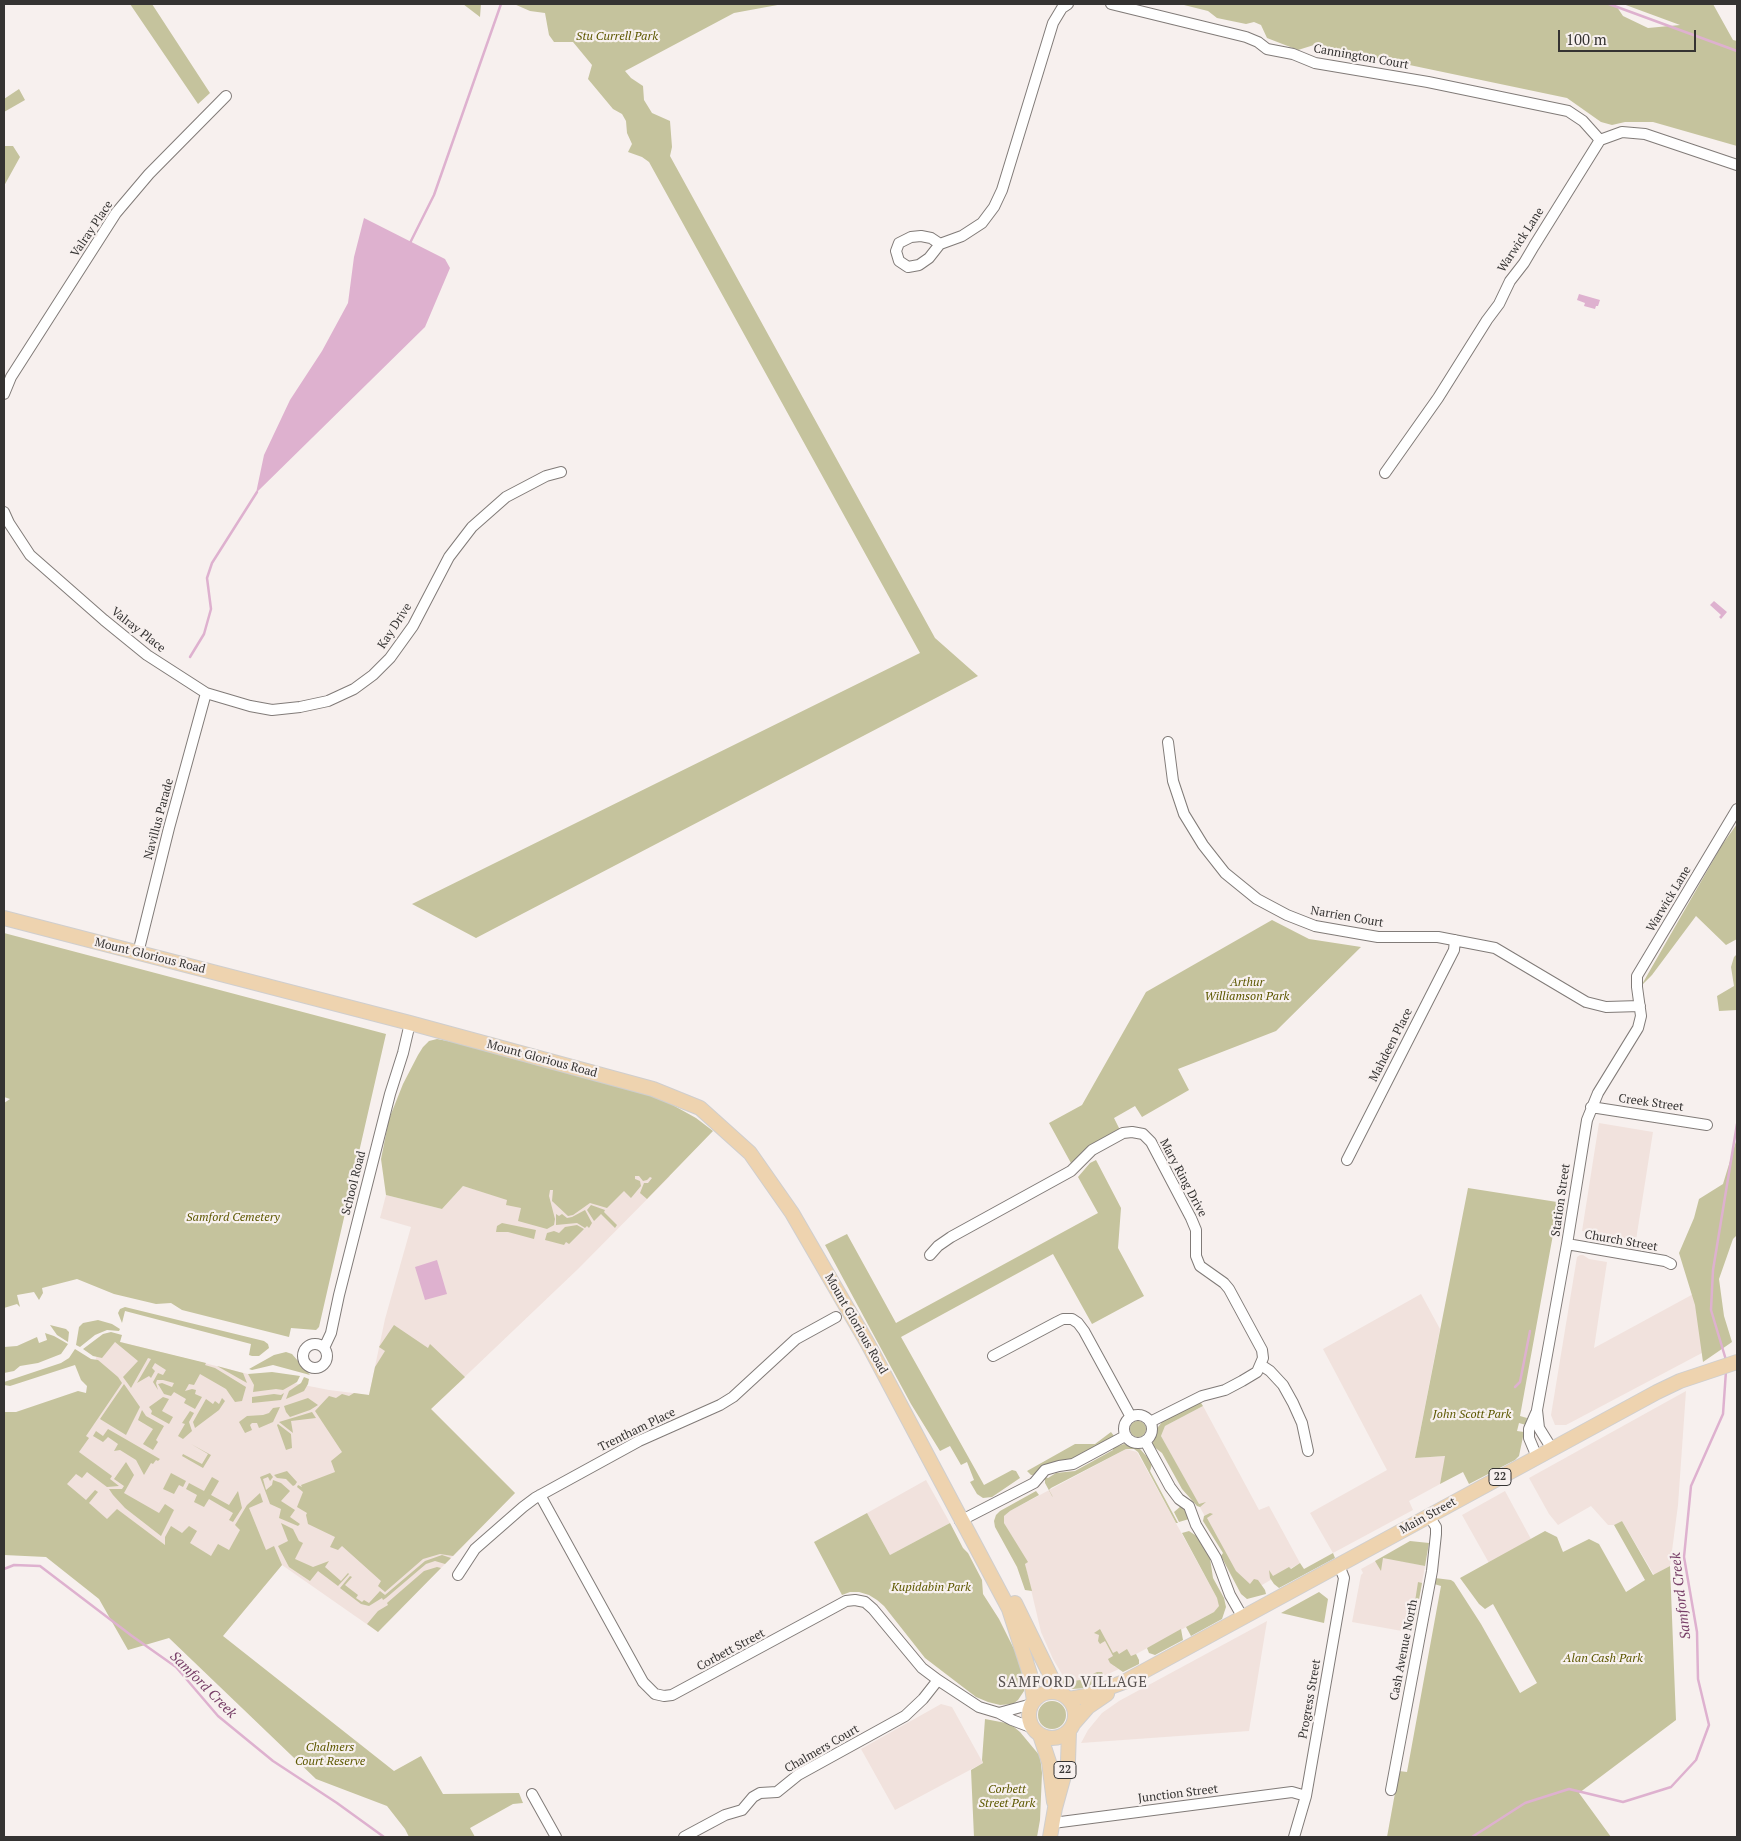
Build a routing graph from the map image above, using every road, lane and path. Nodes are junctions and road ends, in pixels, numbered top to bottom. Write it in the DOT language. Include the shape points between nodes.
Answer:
graph roads {
  1 [pos="1068,4"];
  2 [pos="1111,4"];
  3 [pos="226,96"];
  4 [pos="1600,140"];
  5 [pos="1737,165"];
  6 [pos="940,244"];
  7 [pos="4,394"];
  8 [pos="560,472"];
  9 [pos="1384,474"];
  10 [pos="4,512"];
  11 [pos="206,692"];
  12 [pos="1168,742"];
  13 [pos="1737,809"];
  14 [pos="4,918"];
  15 [pos="1455,940"];
  16 [pos="138,953"];
  17 [pos="1640,1006"];
  18 [pos="410,1023"];
  19 [pos="1591,1107"];
  20 [pos="1706,1125"];
  21 [pos="1347,1160"];
  22 [pos="1567,1244"];
  23 [pos="930,1254"];
  24 [pos="1671,1264"];
  25 [pos="836,1317"];
  26 [pos="324,1348"];
  27 [pos="993,1356"];
  28 [pos="1737,1362"];
  29 [pos="1261,1365"];
  30 [pos="1537,1410"];
  31 [pos="1131,1417"];
  32 [pos="1150,1422"];
  33 [pos="1125,1436"];
  34 [pos="1145,1442"];
  35 [pos="1552,1449"];
  36 [pos="1308,1451"];
  37 [pos="1537,1457"];
  38 [pos="540,1495"];
  39 [pos="1429,1516"];
  40 [pos="965,1519"];
  41 [pos="1339,1565"];
  42 [pos="458,1575"];
  43 [pos="1242,1616"];
  44 [pos="1040,1654"];
  45 [pos="1029,1669"];
  46 [pos="938,1680"];
  47 [pos="1124,1682"];
  48 [pos="1064,1696"];
  49 [pos="1033,1702"];
  50 [pos="999,1712"];
  51 [pos="1071,1727"];
  52 [pos="1037,1732"];
  53 [pos="1391,1790"];
  54 [pos="532,1794"];
  55 [pos="1306,1796"];
  56 [pos="1055,1808"];
  57 [pos="1053,1823"];
  58 [pos="556,1837"];
  59 [pos="684,1837"];
  60 [pos="1050,1837"];
  61 [pos="1294,1837"];
  1 -- 6 [label="street" via="1053,23 994,207 982,223 962,236"];
  2 -- 4 [label="street, Cannington Court" via="1246,37 1267,49 1315,63 1568,111 1583,121"];
  3 -- 7 [label="street, Valray Place" via="149,174 116,213 11,377"];
  4 -- 5 [label="street" via="1622,132 1645,134"];
  4 -- 9 [label="street, Warwick Lane" via="1524,264 1510,281 1499,304"];
  8 -- 11 [label="street, Kay Drive" via="506,497 472,527 449,557 412,626 390,658 354,689 328,701 272,710"];
  10 -- 11 [label="street, Valray Place" via="37,562 147,655"];
  11 -- 16 [label="street, Navillus Parade"];
  12 -- 15 [label="street, Narrien Court" via="1173,781 1184,814 1225,874 1257,899 1315,926 1378,937"];
  13 -- 17 [label="street, Warwick Lane" via="1637,976"];
  14 -- 16 [label="main road, Mount Glorious Road"];
  15 -- 17 [label="street, Narrien Court" via="1495,948 1586,1002 1606,1007"];
  15 -- 21 [label="street, Mahdeen Place" via="1454,950"];
  16 -- 18 [label="main road, Mount Glorious Road"];
  17 -- 19 [label="street, Station Street" via="1638,1028"];
  18 -- 26 [label="street, School Road" via="331,1333"];
  18 -- 40 [label="main road, Mount Glorious Road" via="653,1089 700,1108 750,1153 792,1213 914,1430 939,1466"];
  19 -- 20 [label="street, Creek Street"];
  19 -- 22 [label="street, Station Street" via="1584,1130"];
  22 -- 24 [label="street, Church Street"];
  22 -- 30 [label="street, Station Street"];
  23 -- 29 [label="street, Mary Ring Drive" via="951,1237 1071,1171 1092,1150 1123,1133 1143,1134 1151,1142 1191,1218 1196,1230 1198,1261 1229,1289 1262,1350"];
  25 -- 38 [label="street, Trentham Place" via="796,1339 720,1406 639,1441"];
  27 -- 31 [label="street" via="1063,1319 1072,1319 1084,1331"];
  28 -- 35 [label="main road, Main Street / 22" via="1657,1392"];
  29 -- 32 [label="street" via="1257,1372 1225,1390 1202,1396"];
  29 -- 36 [label="street" via="1283,1385 1293,1403 1302,1423"];
  30 -- 35 [label="street, Station Street" via="1539,1428"];
  30 -- 37 [label="street, Station Street" via="1528,1429"];
  31 -- 32 [label="street" via="1143,1416"];
  31 -- 33 [label="street" via="1125,1423"];
  32 -- 34 [label="street" via="1151,1435"];
  33 -- 34 [label="street" via="1136,1443"];
  33 -- 40 [label="street" via="1073,1464 1045,1470 1034,1483"];
  34 -- 43 [label="street" via="1174,1493 1189,1506"];
  35 -- 37 [label="main road, Main Street / 22"];
  37 -- 39 [label="main road, Main Street / 22"];
  38 -- 42 [label="street, Trentham Place" via="475,1549"];
  38 -- 46 [label="street, Corbett Street" via="643,1682 655,1694 672,1695 846,1601 855,1600 865,1602 873,1609 922,1668"];
  39 -- 41 [label="main road, Main Street / 22"];
  39 -- 53 [label="street, Cash Avenue North" via="1436,1527 1432,1571"];
  40 -- 44 [label="main road, Mount Glorious Road"];
  40 -- 45 [label="main road, Mount Glorious Road" via="1009,1609"];
  41 -- 43 [label="main road, Main Street / 22"];
  41 -- 55 [label="street, Progress Street" via="1344,1578"];
  43 -- 47 [label="main road, Main Street / 22"];
  44 -- 45 [label="main road"];
  44 -- 48 [label="main road, Mount Glorious Road"];
  45 -- 49 [label="main road, Mount Glorious Road"];
  46 -- 50 [label="street, Corbett Street" via="979,1707"];
  46 -- 59 [label="street, Chalmers Court" via="924,1699 905,1716 798,1775 777,1792 760,1793 742,1810 716,1819"];
  47 -- 48 [label="main road, Main Street / 22" via="1086,1696"];
  47 -- 51 [label="main road, Main Street / 22" via="1092,1704"];
  48 -- 49 [label="main road, 22" via="1045,1693"];
  48 -- 51 [label="main road" via="1075,1710"];
  49 -- 50 [label="street"];
  49 -- 52 [label="main road, 22" via="1029,1716"];
  50 -- 52 [label="street, Corbett Street"];
  51 -- 52 [label="main road" via="1055,1738"];
  51 -- 56 [label="main road, 22" via="1068,1761"];
  52 -- 56 [label="main road, 22" via="1049,1762"];
  54 -- 58 [label="street"];
  55 -- 57 [label="street, Junction Street" via="1292,1792"];
  55 -- 61 [label="street, Progress Street"];
  56 -- 57 [label="main road, 22"];
  57 -- 60 [label="main road, 22"];
}
